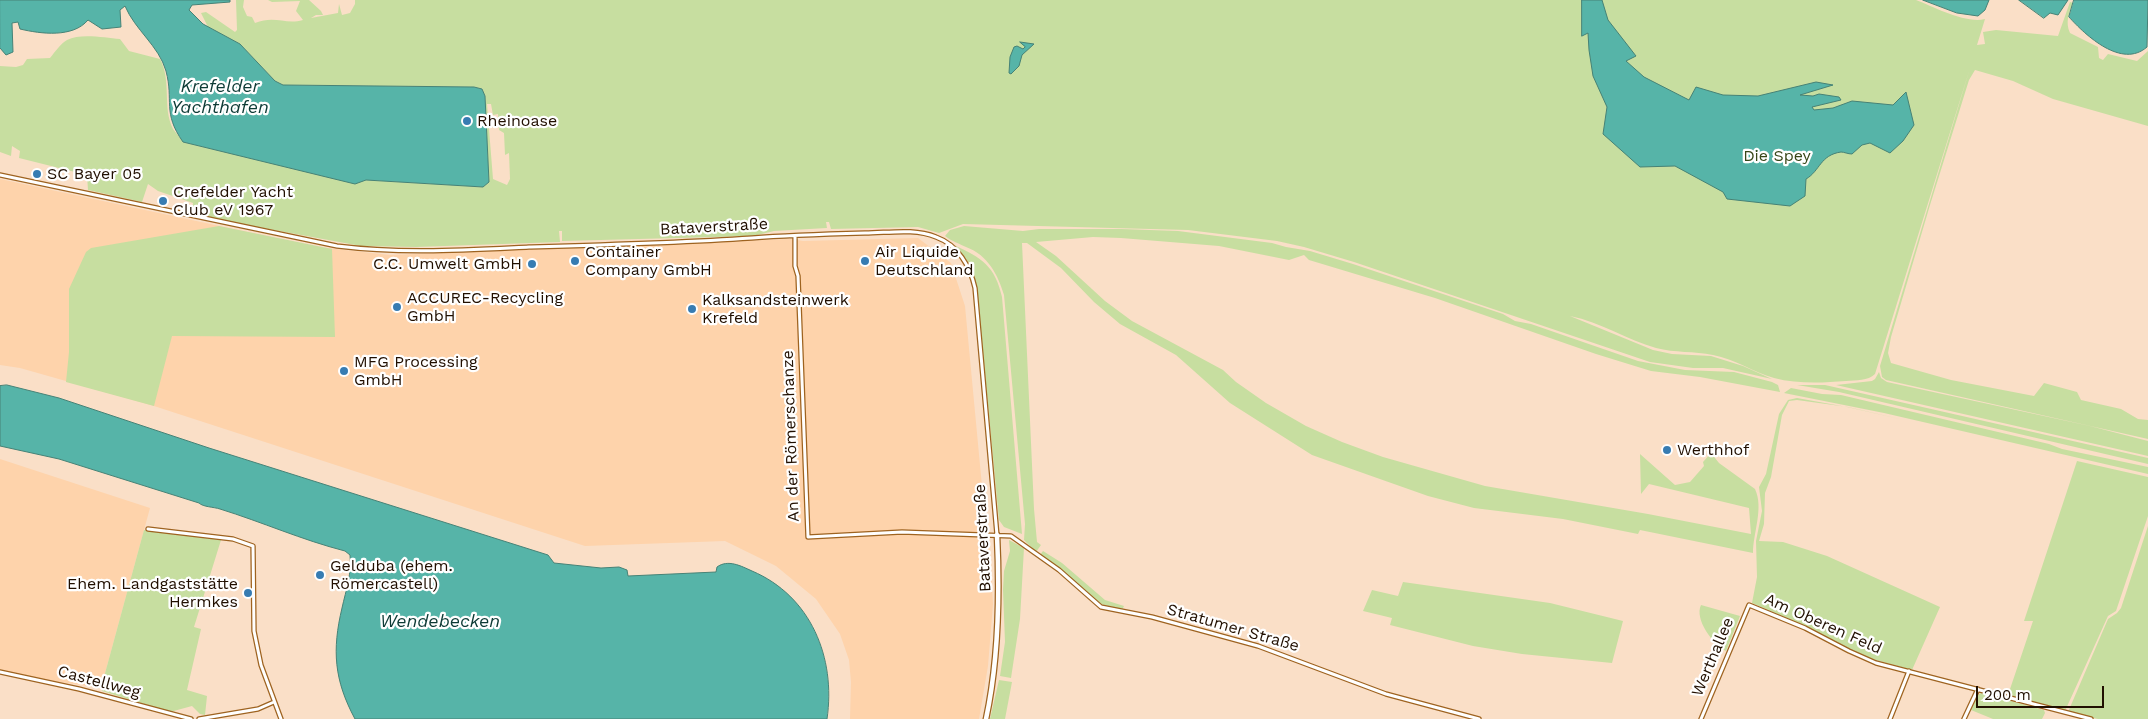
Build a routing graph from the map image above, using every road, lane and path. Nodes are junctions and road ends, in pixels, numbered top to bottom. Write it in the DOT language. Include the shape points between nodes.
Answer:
graph roads {
  1 [pos="0,175"];
  2 [pos="795,236"];
  3 [pos="148,529"];
  4 [pos="997,535"];
  5 [pos="1749,605"];
  6 [pos="0,672"];
  7 [pos="1909,672"];
  8 [pos="1978,689"];
  9 [pos="274,702"];
  10 [pos="190,719"];
  11 [pos="200,719"];
  12 [pos="281,719"];
  13 [pos="986,719"];
  14 [pos="1479,719"];
  15 [pos="1701,719"];
  16 [pos="1890,719"];
  17 [pos="1964,719"];
  18 [pos="2091,719"];
  1 -- 2 [label="street, Bataverstraße" via="337,246 383,251"];
  2 -- 4 [label="street, Bataverstraße" via="921,233 937,237 962,257 975,288"];
  2 -- 4 [label="street, An der Römerschanze" via="808,537 902,532"];
  3 -- 9 [label="street" via="233,539 253,546 254,631"];
  4 -- 13 [label="street, Bataverstraße" via="999,627"];
  4 -- 14 [label="street, Stratumer Straße" via="1016,538 1071,579 1101,607 1152,617 1258,646 1386,694"];
  5 -- 7 [label="street, Am Oberen Feld" via="1805,628 1864,658"];
  5 -- 15 [label="street, Werthallee"];
  6 -- 10 [label="street, Castellweg"];
  7 -- 8 [label="street, Am Oberen Feld"];
  7 -- 16 [label="street"];
  8 -- 17 [label="street"];
  8 -- 18 [label="street, Am Oberen Feld"];
  9 -- 11 [label="street" via="258,709"];
  9 -- 12 [label="street"];
}
